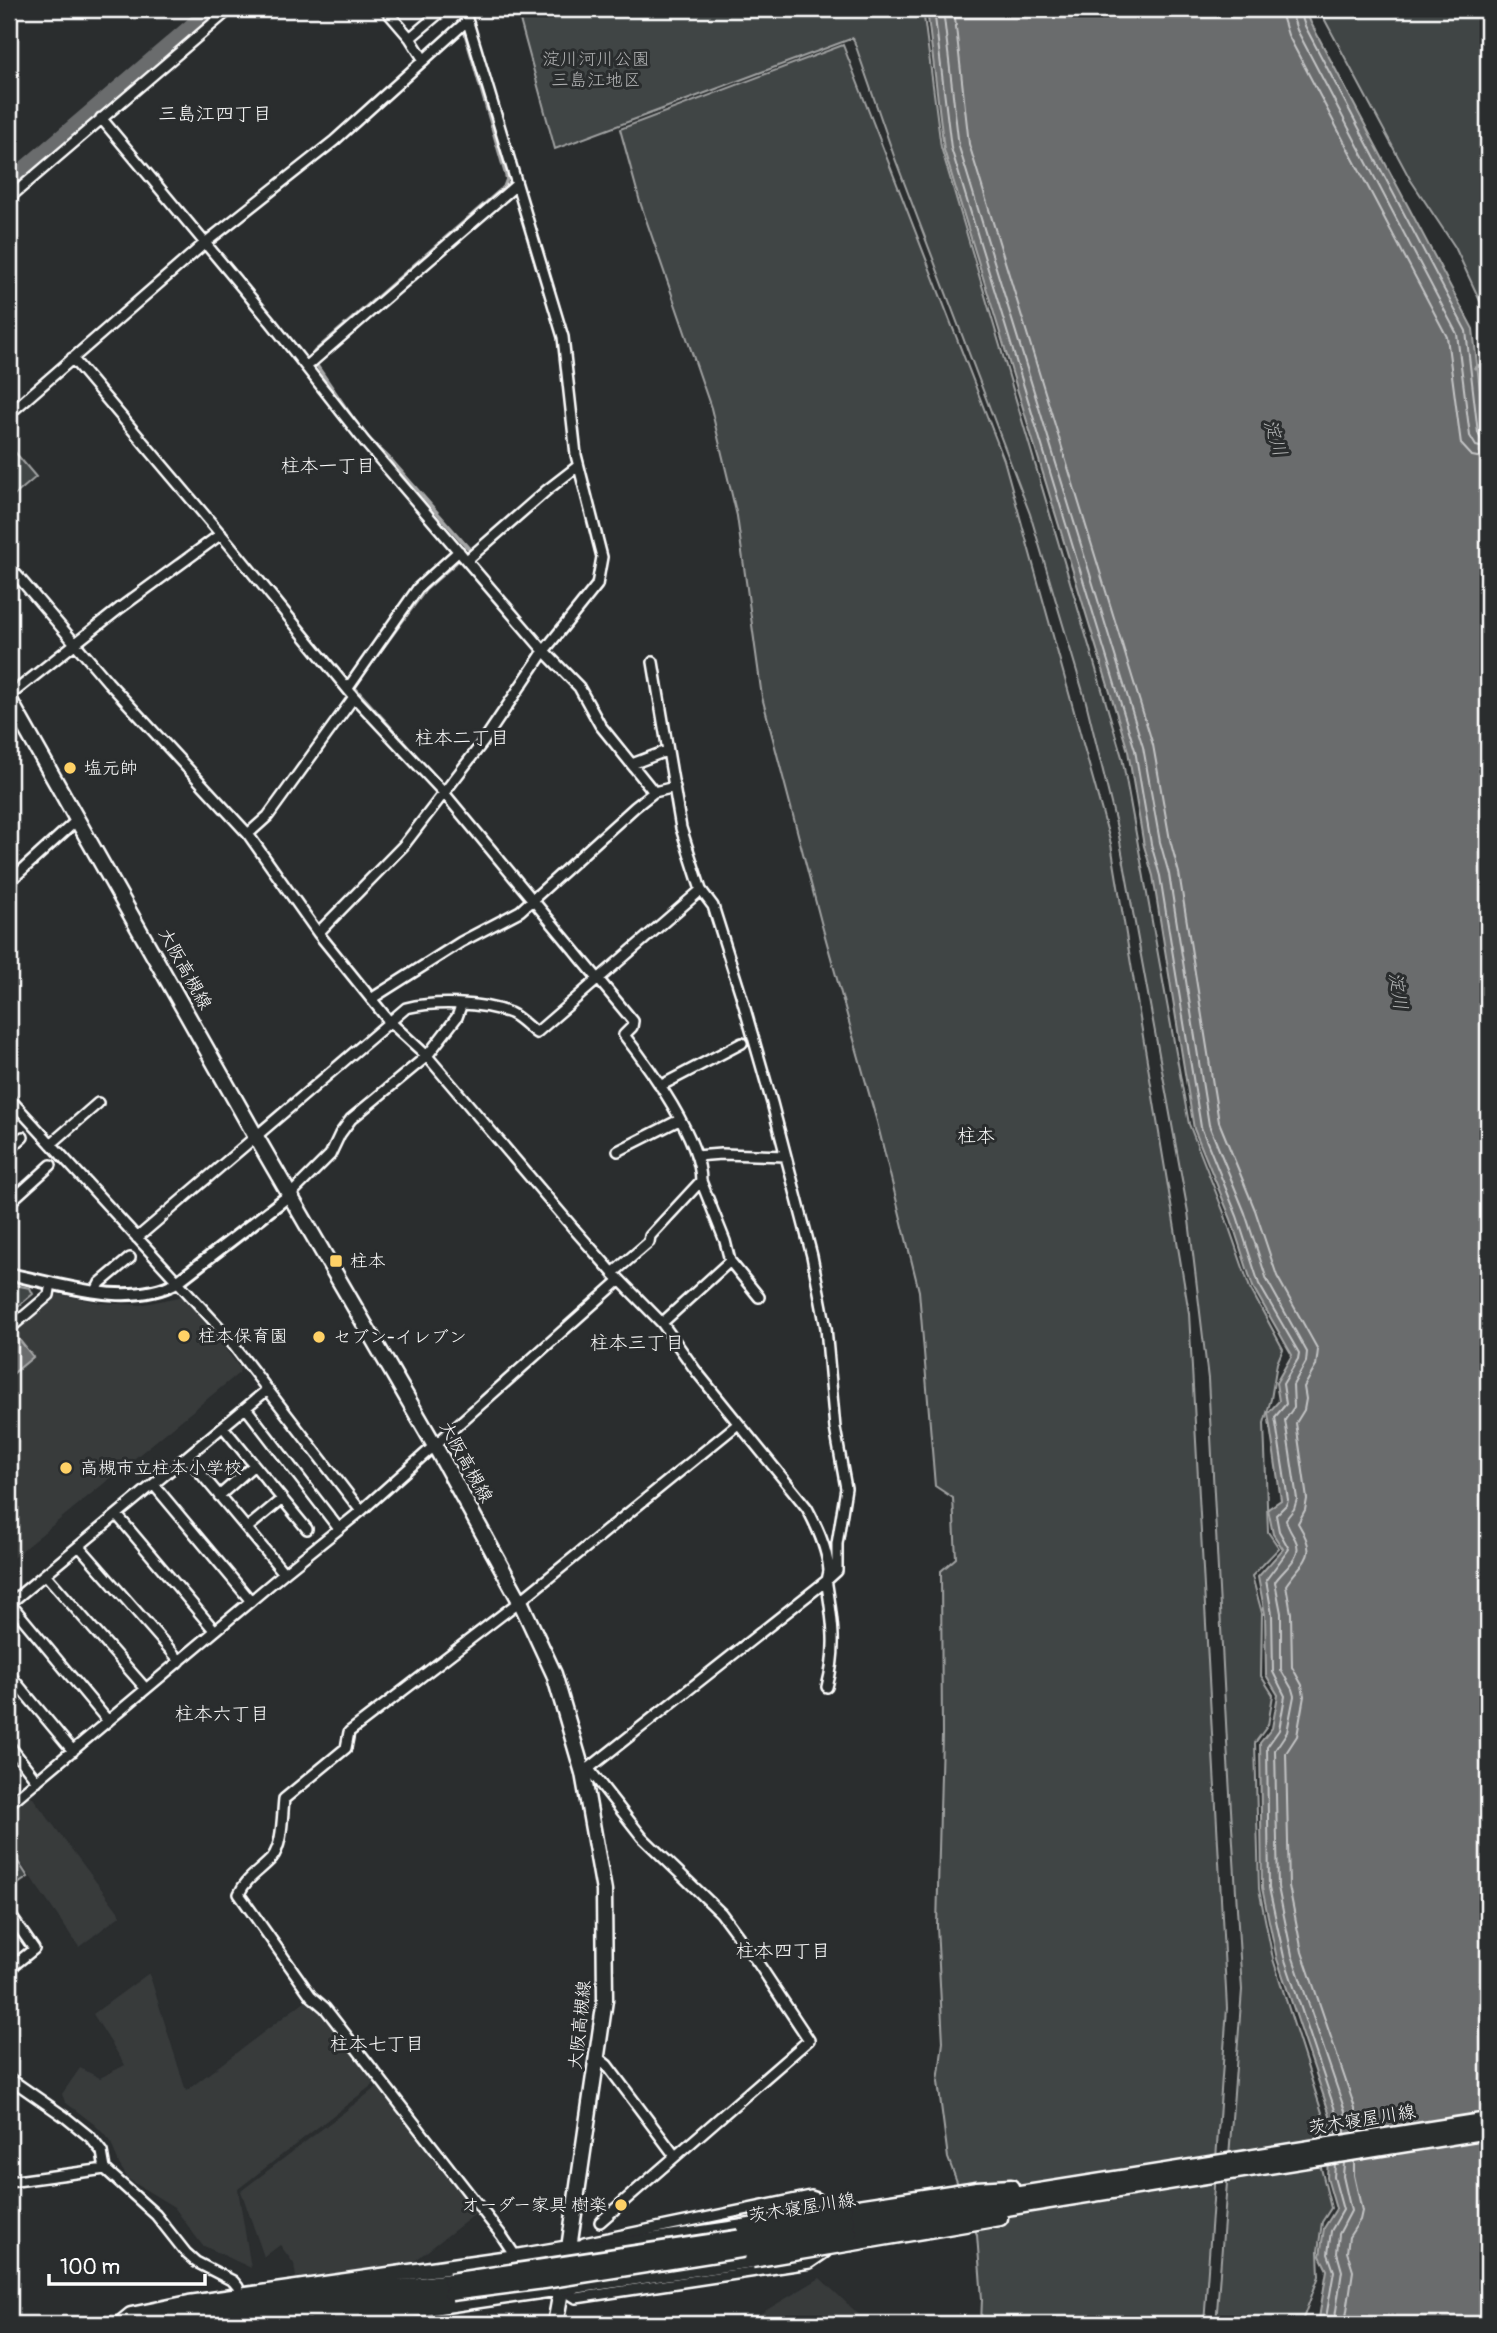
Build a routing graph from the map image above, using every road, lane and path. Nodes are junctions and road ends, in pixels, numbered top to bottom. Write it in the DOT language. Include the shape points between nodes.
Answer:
graph roads {
  1 [pos="211,9"];
  2 [pos="230,9"];
  3 [pos="385,9"];
  4 [pos="444,9"];
  5 [pos="464,9"];
  6 [pos="219,18"];
  7 [pos="467,21"];
  8 [pos="410,38"];
  9 [pos="424,60"];
  10 [pos="102,118"];
  11 [pos="516,185"];
  12 [pos="9,198"];
  13 [pos="205,243"];
  14 [pos="72,358"];
  15 [pos="306,367"];
  16 [pos="9,414"];
  17 [pos="578,466"];
  18 [pos="221,534"];
  19 [pos="459,551"];
  20 [pos="467,560"];
  21 [pos="9,566"];
  22 [pos="75,643"];
  23 [pos="544,651"];
  24 [pos="653,662"];
  25 [pos="348,688"];
  26 [pos="9,697"];
  27 [pos="354,697"];
  28 [pos="666,751"];
  29 [pos="632,764"];
  30 [pos="675,788"];
  31 [pos="654,792"];
  32 [pos="444,793"];
  33 [pos="78,820"];
  34 [pos="248,834"];
  35 [pos="9,882"];
  36 [pos="701,890"];
  37 [pos="534,901"];
  38 [pos="318,933"];
  39 [pos="599,981"];
  40 [pos="371,999"];
  41 [pos="461,1006"];
  42 [pos="389,1020"];
  43 [pos="742,1043"];
  44 [pos="427,1056"];
  45 [pos="660,1086"];
  46 [pos="9,1098"];
  47 [pos="98,1103"];
  48 [pos="678,1120"];
  49 [pos="255,1135"];
  50 [pos="23,1137"];
  51 [pos="51,1144"];
  52 [pos="9,1150"];
  53 [pos="618,1151"];
  54 [pos="696,1156"];
  55 [pos="786,1156"];
  56 [pos="51,1165"];
  57 [pos="701,1181"];
  58 [pos="290,1194"];
  59 [pos="9,1203"];
  60 [pos="137,1238"];
  61 [pos="130,1258"];
  62 [pos="730,1261"];
  63 [pos="9,1274"];
  64 [pos="617,1277"];
  65 [pos="177,1282"];
  66 [pos="51,1283"];
  67 [pos="96,1291"];
  68 [pos="760,1297"];
  69 [pos="662,1323"];
  70 [pos="9,1329"];
  71 [pos="267,1390"];
  72 [pos="246,1408"];
  73 [pos="738,1424"];
  74 [pos="223,1427"];
  75 [pos="435,1446"];
  76 [pos="187,1457"];
  77 [pos="254,1465"];
  78 [pos="154,1485"];
  79 [pos="219,1496"];
  80 [pos="282,1499"];
  81 [pos="361,1511"];
  82 [pos="117,1515"];
  83 [pos="247,1528"];
  84 [pos="339,1528"];
  85 [pos="307,1529"];
  86 [pos="79,1546"];
  87 [pos="284,1573"];
  88 [pos="45,1574"];
  89 [pos="826,1581"];
  90 [pos="251,1601"];
  91 [pos="520,1601"];
  92 [pos="9,1603"];
  93 [pos="215,1631"];
  94 [pos="180,1661"];
  95 [pos="9,1674"];
  96 [pos="827,1687"];
  97 [pos="146,1689"];
  98 [pos="108,1721"];
  99 [pos="9,1745"];
  100 [pos="73,1751"];
  101 [pos="585,1770"];
  102 [pos="37,1781"];
  103 [pos="9,1804"];
  104 [pos="9,1913"];
  105 [pos="9,1969"];
  106 [pos="597,2057"];
  107 [pos="9,2078"];
  108 [pos="1488,2120"];
  109 [pos="1488,2131"];
  110 [pos="675,2156"];
  111 [pos="105,2169"];
  112 [pos="9,2182"];
  113 [pos="1100,2187"];
  114 [pos="917,2216"];
  115 [pos="600,2222"];
  116 [pos="849,2226"];
  117 [pos="569,2248"];
  118 [pos="516,2257"];
  119 [pos="451,2287"];
  120 [pos="560,2289"];
  121 [pos="240,2296"];
  122 [pos="120,2324"];
  123 [pos="220,2324"];
  124 [pos="316,2324"];
  125 [pos="555,2324"];
  1 -- 6 [label="street"];
  2 -- 6 [label="street"];
  3 -- 8 [label="street"];
  4 -- 8 [label="street"];
  5 -- 7 [label="street"];
  6 -- 10 [label="street"];
  7 -- 9 [label="street"];
  7 -- 11 [label="street"];
  8 -- 9 [label="street"];
  9 -- 13 [label="street" via="334,141"];
  10 -- 12 [label="street"];
  10 -- 13 [label="street"];
  11 -- 15 [label="street"];
  11 -- 17 [label="street" via="563,337"];
  13 -- 14 [label="street"];
  13 -- 15 [label="street"];
  14 -- 16 [label="street"];
  14 -- 18 [label="street"];
  15 -- 19 [label="street"];
  17 -- 20 [label="street"];
  17 -- 23 [label="street" via="602,557 597,585"];
  18 -- 22 [label="street"];
  18 -- 25 [label="street"];
  19 -- 20 [label="street"];
  19 -- 25 [label="street" via="418,589"];
  20 -- 23 [label="street"];
  21 -- 22 [label="street"];
  22 -- 26 [label="street"];
  22 -- 34 [label="street"];
  23 -- 29 [label="street" via="579,687 600,726"];
  23 -- 32 [label="street"];
  24 -- 28 [label="street"];
  25 -- 27 [label="street"];
  26 -- 33 [label="main road, 大阪高槻線"];
  27 -- 32 [label="street"];
  27 -- 34 [label="street" via="268,816"];
  28 -- 29 [label="street"];
  28 -- 30 [label="street"];
  29 -- 31 [label="street"];
  30 -- 31 [label="street"];
  30 -- 36 [label="street" via="681,828"];
  31 -- 37 [label="street"];
  32 -- 37 [label="street"];
  32 -- 38 [label="street" via="404,845"];
  33 -- 35 [label="street"];
  33 -- 49 [label="main road, 大阪高槻線"];
  34 -- 38 [label="street"];
  36 -- 39 [label="street"];
  36 -- 55 [label="street" via="713,906"];
  37 -- 39 [label="street"];
  37 -- 40 [label="street"];
  38 -- 40 [label="street"];
  39 -- 41 [label="street" via="536,1033 512,1013"];
  39 -- 45 [label="street" via="633,1021 624,1035"];
  40 -- 42 [label="street"];
  41 -- 42 [label="street" via="424,1004 406,1008"];
  41 -- 44 [label="street"];
  42 -- 44 [label="street"];
  42 -- 49 [label="street"];
  43 -- 45 [label="street"];
  44 -- 58 [label="street" via="351,1119 330,1155"];
  44 -- 64 [label="street"];
  45 -- 48 [label="street"];
  46 -- 51 [label="street"];
  47 -- 51 [label="street"];
  48 -- 53 [label="street"];
  48 -- 54 [label="street"];
  49 -- 58 [label="main road, 大阪高槻線"];
  49 -- 60 [label="street"];
  50 -- 52 [label="street"];
  51 -- 60 [label="street"];
  54 -- 55 [label="street"];
  54 -- 57 [label="street"];
  55 -- 89 [label="street" via="826,1328 846,1488 837,1571"];
  56 -- 59 [label="street"];
  57 -- 62 [label="street"];
  57 -- 64 [label="street"];
  58 -- 65 [label="street"];
  58 -- 75 [label="main road, 大阪高槻線"];
  60 -- 65 [label="street"];
  61 -- 67 [label="street"];
  62 -- 68 [label="street"];
  62 -- 69 [label="street"];
  63 -- 66 [label="street"];
  64 -- 69 [label="street"];
  64 -- 75 [label="street"];
  65 -- 67 [label="street" via="145,1294"];
  65 -- 71 [label="street" via="221,1329"];
  66 -- 67 [label="street"];
  66 -- 70 [label="street" via="49,1295"];
  69 -- 73 [label="street"];
  71 -- 72 [label="street"];
  71 -- 81 [label="street"];
  72 -- 74 [label="street"];
  72 -- 84 [label="street"];
  73 -- 89 [label="street" via="807,1508 826,1556"];
  73 -- 91 [label="street"];
  74 -- 76 [label="street"];
  74 -- 77 [label="street"];
  75 -- 81 [label="street"];
  75 -- 91 [label="main road, 大阪高槻線"];
  76 -- 78 [label="street"];
  76 -- 79 [label="street"];
  77 -- 79 [label="street"];
  77 -- 80 [label="street"];
  78 -- 82 [label="street"];
  78 -- 90 [label="street"];
  79 -- 83 [label="street"];
  80 -- 83 [label="street"];
  80 -- 85 [label="street"];
  81 -- 84 [label="street"];
  82 -- 86 [label="street"];
  82 -- 93 [label="street"];
  83 -- 87 [label="street"];
  84 -- 87 [label="street"];
  86 -- 88 [label="street"];
  86 -- 94 [label="street"];
  87 -- 90 [label="street"];
  88 -- 92 [label="street"];
  88 -- 97 [label="street"];
  89 -- 96 [label="street" via="833,1612 834,1663"];
  89 -- 101 [label="street"];
  90 -- 93 [label="street"];
  91 -- 101 [label="main road, 大阪高槻線" via="554,1674"];
  91 -- 118 [label="street" via="349,1732 346,1748 289,1793 278,1848 244,1882 239,1894 311,1996 325,2008"];
  92 -- 98 [label="street"];
  93 -- 94 [label="street"];
  94 -- 97 [label="street"];
  95 -- 100 [label="street"];
  97 -- 98 [label="street"];
  98 -- 100 [label="street"];
  99 -- 102 [label="street"];
  100 -- 102 [label="street"];
  101 -- 106 [label="main road, 大阪高槻線" via="604,1891 605,2000"];
  101 -- 110 [label="street" via="642,1837 721,1913 809,2040"];
  102 -- 103 [label="street"];
  104 -- 105 [label="street" via="34,1949"];
  106 -- 110 [label="street"];
  106 -- 117 [label="main road, 大阪高槻線"];
  107 -- 111 [label="street" via="91,2138 102,2152"];
  108 -- 113 [label="main road, 茨木寝屋川線"];
  109 -- 113 [label="main road, 茨木寝屋川線"];
  110 -- 115 [label="street"];
  111 -- 112 [label="street"];
  111 -- 121 [label="street" via="156,2215 196,2262 233,2281"];
  113 -- 114 [label="main road, 茨木寝屋川線"];
  113 -- 114 [label="main road" via="981,2222"];
  114 -- 116 [label="main road"];
  114 -- 116 [label="main road"];
  116 -- 117 [label="main road, bridge" via="744,2227"];
  116 -- 119 [label="main road, 茨木寝屋川線, bridge"];
  116 -- 120 [label="main road, bridge" via="751,2260"];
  117 -- 118 [label="main road"];
  117 -- 120 [label="main road, 大阪高槻線"];
  117 -- 120 [label="street" via="811,2196 819,2203 826,2252 810,2263 576,2298"];
  118 -- 121 [label="main road"];
  119 -- 122 [label="main road, 茨木寝屋川線"];
  119 -- 123 [label="main road, 茨木寝屋川線"];
  120 -- 124 [label="main road"];
  120 -- 125 [label="main road, 大阪高槻線"];
  121 -- 122 [label="main road" via="131,2315"];
}
